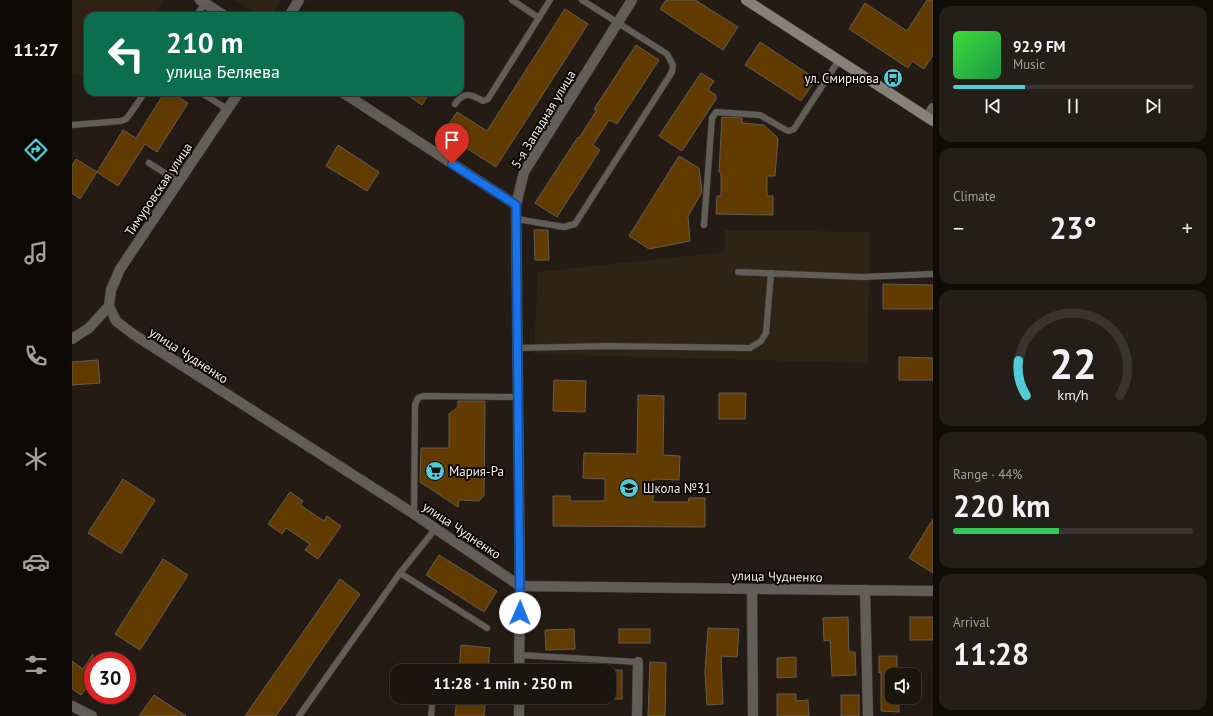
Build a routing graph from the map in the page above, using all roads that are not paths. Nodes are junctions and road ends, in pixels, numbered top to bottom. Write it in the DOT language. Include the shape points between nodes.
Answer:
graph roads {
  1 [pos="299,0"];
  2 [pos="512,0"];
  3 [pos="550,0"];
  4 [pos="582,0"];
  5 [pos="632,0"];
  6 [pos="746,0"];
  7 [pos="202,2"];
  8 [pos="198,12"];
  9 [pos="218,12"];
  10 [pos="292,12"];
  11 [pos="539,18"];
  12 [pos="618,22"];
  13 [pos="838,60"];
  14 [pos="142,96"];
  15 [pos="207,96"];
  16 [pos="236,96"];
  17 [pos="348,96"];
  18 [pos="464,96"];
  19 [pos="464,96"];
  20 [pos="455,104"];
  21 [pos="933,108"];
  22 [pos="228,109"];
  23 [pos="930,119"];
  24 [pos="72,125"];
  25 [pos="149,163"];
  26 [pos="178,182"];
  27 [pos="516,205"];
  28 [pos="516,218"];
  29 [pos="704,225"];
  30 [pos="738,272"];
  31 [pos="771,272"];
  32 [pos="933,274"];
  33 [pos="109,306"];
  34 [pos="72,339"];
  35 [pos="518,348"];
  36 [pos="519,397"];
  37 [pos="414,514"];
  38 [pos="436,528"];
  39 [pos="400,573"];
  40 [pos="520,586"];
  41 [pos="752,589"];
  42 [pos="865,590"];
  43 [pos="933,591"];
  44 [pos="487,628"];
  45 [pos="519,655"];
  46 [pos="638,662"];
  47 [pos="519,664"];
  48 [pos="432,704"];
  49 [pos="519,704"];
  50 [pos="72,706"];
  51 [pos="92,716"];
  52 [pos="299,716"];
  53 [pos="431,716"];
  54 [pos="519,716"];
  55 [pos="637,716"];
  56 [pos="753,716"];
  57 [pos="868,716"];
  1 -- 10 [label="street"];
  2 -- 11 [label="lane"];
  3 -- 11 [label="lane"];
  4 -- 12 [label="lane"];
  5 -- 12 [label="street, 5-я Западная улица"];
  6 -- 13 [label="street"];
  7 -- 8 [label="lane"];
  7 -- 9 [label="street"];
  11 -- 18 [label="lane" via="488,99 483,101 472,95"];
  12 -- 27 [label="street, 5-я Западная улица" via="524,172"];
  12 -- 28 [label="lane" via="667,54 673,65 672,72 575,224 564,227"];
  13 -- 23 [label="street"];
  13 -- 29 [label="lane" via="794,129 786,130 760,115 716,112 713,114"];
  14 -- 24 [label="lane" via="126,119"];
  15 -- 22 [label="lane"];
  16 -- 22 [label="street, Тимуровская улица"];
  17 -- 27 [label="street"];
  19 -- 20 [label="lane"];
  21 -- 23 [label="street"];
  22 -- 26 [label="street, Тимуровская улица"];
  25 -- 26 [label="lane"];
  26 -- 33 [label="street, Тимуровская улица" via="120,269 111,290"];
  27 -- 28 [label="street, 5-я Западная улица"];
  28 -- 35 [label="street, 5-я Западная улица"];
  30 -- 31 [label="lane"];
  31 -- 32 [label="lane" via="862,277"];
  31 -- 35 [label="lane" via="766,333 761,341 750,348"];
  33 -- 34 [label="street" via="89,328"];
  33 -- 37 [label="street, улица Чудненко" via="116,321 133,334"];
  35 -- 36 [label="street, 5-я Западная улица"];
  36 -- 37 [label="lane" via="418,398 415,405"];
  36 -- 40 [label="street, 5-я Западная улица"];
  37 -- 38 [label="street, улица Чудненко"];
  38 -- 39 [label="lane"];
  38 -- 40 [label="street, улица Чудненко"];
  39 -- 44 [label="lane"];
  39 -- 52 [label="lane"];
  40 -- 41 [label="street, улица Чудненко"];
  40 -- 45 [label="street, 5-я Западная улица"];
  41 -- 42 [label="street, улица Чудненко"];
  41 -- 56 [label="street"];
  42 -- 43 [label="street, улица Чудненко"];
  42 -- 57 [label="street"];
  45 -- 46 [label="lane"];
  45 -- 47 [label="street, 5-я Западная улица"];
  46 -- 55 [label="street"];
  48 -- 53 [label="lane"];
  49 -- 54 [label="street"];
  50 -- 51 [label="street"];
}
